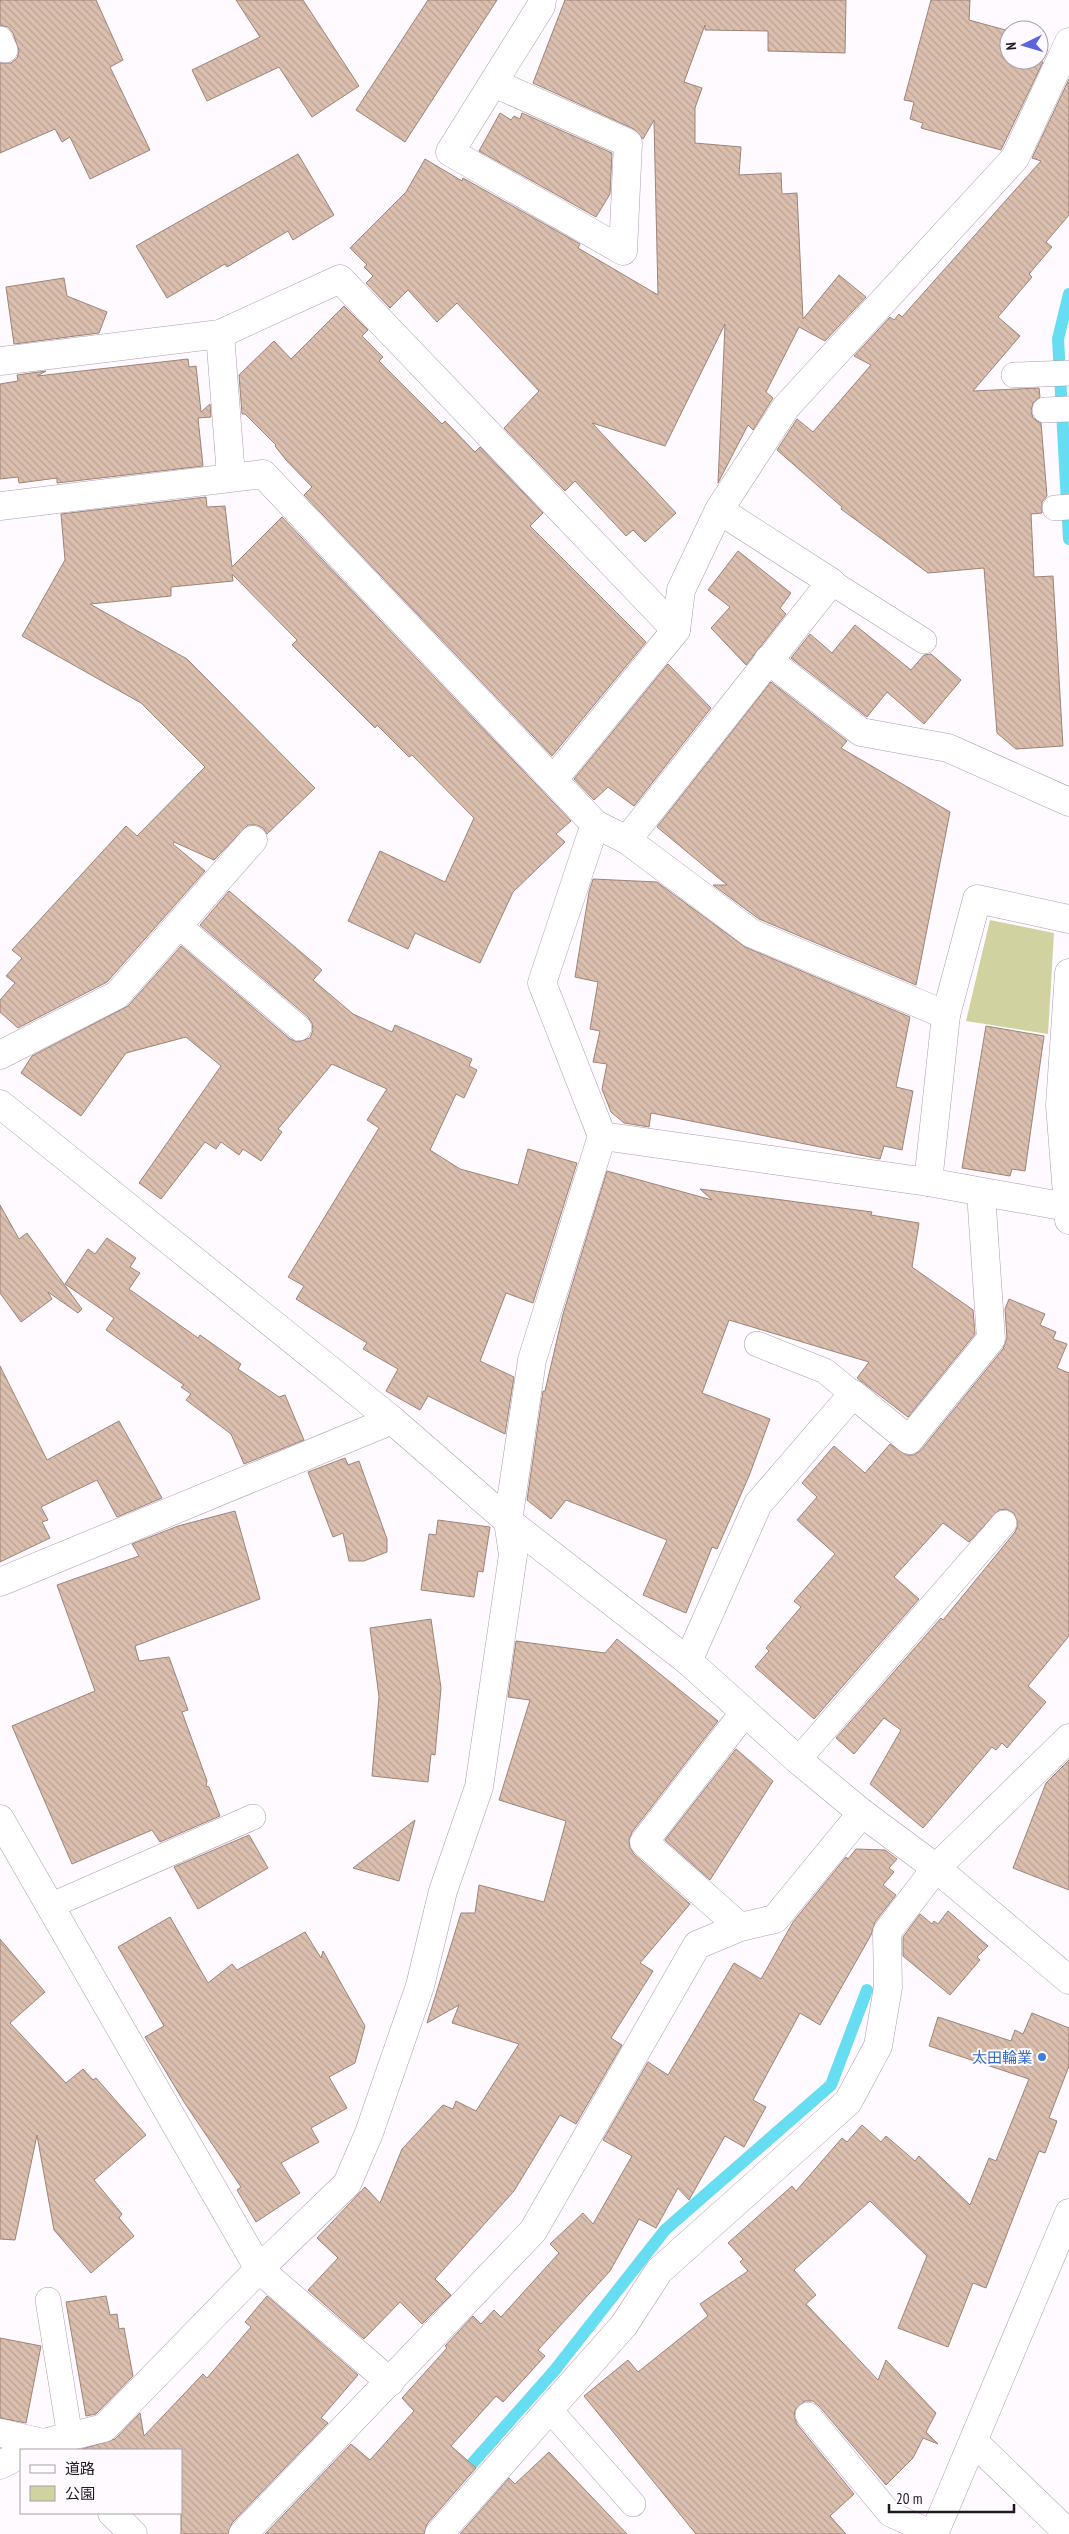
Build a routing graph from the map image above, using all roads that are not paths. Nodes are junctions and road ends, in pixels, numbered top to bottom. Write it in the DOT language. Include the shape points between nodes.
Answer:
graph roads {
  1 [pos="542,0"];
  2 [pos="1069,42"];
  3 [pos="494,83"];
  4 [pos="220,334"];
  5 [pos="0,361"];
  6 [pos="1069,373"];
  7 [pos="1014,375"];
  8 [pos="232,476"];
  9 [pos="0,506"];
  10 [pos="719,510"];
  11 [pos="831,582"];
  12 [pos="676,630"];
  13 [pos="924,642"];
  14 [pos="768,660"];
  15 [pos="554,779"];
  16 [pos="1069,802"];
  17 [pos="595,824"];
  18 [pos="253,840"];
  19 [pos="627,840"];
  20 [pos="1069,919"];
  21 [pos="178,926"];
  22 [pos="1069,974"];
  23 [pos="946,1015"];
  24 [pos="299,1028"];
  25 [pos="0,1055"];
  26 [pos="0,1104"];
  27 [pos="602,1136"];
  28 [pos="928,1182"];
  29 [pos="981,1193"];
  30 [pos="1068,1213"];
  31 [pos="757,1344"];
  32 [pos="854,1394"];
  33 [pos="392,1420"];
  34 [pos="508,1521"];
  35 [pos="1004,1523"];
  36 [pos="0,1582"];
  37 [pos="688,1661"];
  38 [pos="744,1713"];
  39 [pos="1069,1738"];
  40 [pos="798,1760"];
  41 [pos="862,1813"];
  42 [pos="253,1817"];
  43 [pos="2,1825"];
  44 [pos="936,1868"];
  45 [pos="50,1906"];
  46 [pos="740,1927"];
  47 [pos="1069,1980"];
  48 [pos="1069,2213"];
  49 [pos="260,2269"];
  50 [pos="48,2300"];
  51 [pos="390,2382"];
  52 [pos="550,2410"];
  53 [pos="808,2415"];
  54 [pos="0,2433"];
  55 [pos="974,2442"];
  56 [pos="42,2447"];
  57 [pos="20,2456"];
  58 [pos="0,2464"];
  59 [pos="633,2504"];
  60 [pos="113,2514"];
  61 [pos="133,2534"];
  62 [pos="243,2534"];
  63 [pos="439,2534"];
  64 [pos="934,2534"];
  65 [pos="1069,2534"];
  1 -- 3 [label="street"];
  2 -- 10 [label="street" via="1016,158 786,407"];
  3 -- 3 [label="street" via="450,152 623,251 628,143"];
  4 -- 5 [label="street"];
  4 -- 8 [label="street"];
  4 -- 12 [label="street" via="340,279"];
  6 -- 7 [label="lane"];
  8 -- 9 [label="street"];
  8 -- 15 [label="street" via="263,474"];
  10 -- 11 [label="street"];
  10 -- 12 [label="street" via="681,590"];
  11 -- 13 [label="lane"];
  11 -- 14 [label="street"];
  12 -- 15 [label="street"];
  14 -- 16 [label="street" via="861,732 948,748"];
  14 -- 19 [label="street"];
  15 -- 17 [label="street"];
  17 -- 19 [label="street"];
  17 -- 27 [label="street" via="542,983"];
  18 -- 21 [label="street"];
  19 -- 23 [label="street" via="751,933"];
  20 -- 23 [label="street" via="977,899"];
  21 -- 24 [label="lane"];
  21 -- 25 [label="street" via="117,995"];
  22 -- 30 [label="street" via="1060,1105"];
  23 -- 28 [label="street"];
  26 -- 33 [label="street"];
  27 -- 28 [label="street"];
  27 -- 34 [label="street" via="532,1360"];
  28 -- 29 [label="street"];
  29 -- 30 [label="street"];
  29 -- 32 [label="street" via="991,1339 910,1440"];
  31 -- 32 [label="lane" via="825,1371"];
  32 -- 37 [label="street" via="758,1504"];
  33 -- 34 [label="street"];
  33 -- 36 [label="street"];
  34 -- 37 [label="street"];
  34 -- 49 [label="street" via="513,1555 479,1787 442,1891 420,1986 369,2133 347,2184"];
  35 -- 40 [label="lane"];
  37 -- 38 [label="street"];
  38 -- 40 [label="street"];
  38 -- 46 [label="street" via="644,1842"];
  39 -- 44 [label="street"];
  40 -- 41 [label="street"];
  41 -- 44 [label="street"];
  41 -- 46 [label="street" via="775,1919"];
  42 -- 45 [label="lane"];
  43 -- 45 [label="street"];
  44 -- 47 [label="street"];
  44 -- 52 [label="street" via="887,1932 888,1987 878,2046 848,2102 659,2271 624,2325"];
  45 -- 49 [label="street"];
  46 -- 51 [label="street" via="697,1945 532,2231"];
  48 -- 55 [label="street"];
  49 -- 51 [label="street"];
  49 -- 56 [label="street" via="104,2428"];
  50 -- 56 [label="lane"];
  51 -- 62 [label="street"];
  52 -- 59 [label="lane"];
  52 -- 63 [label="street"];
  53 -- 64 [label="lane" via="890,2514"];
  54 -- 56 [label="street"];
  55 -- 64 [label="street"];
  55 -- 65 [label="street"];
  57 -- 58 [label="street"];
  60 -- 61 [label="street"];
}
